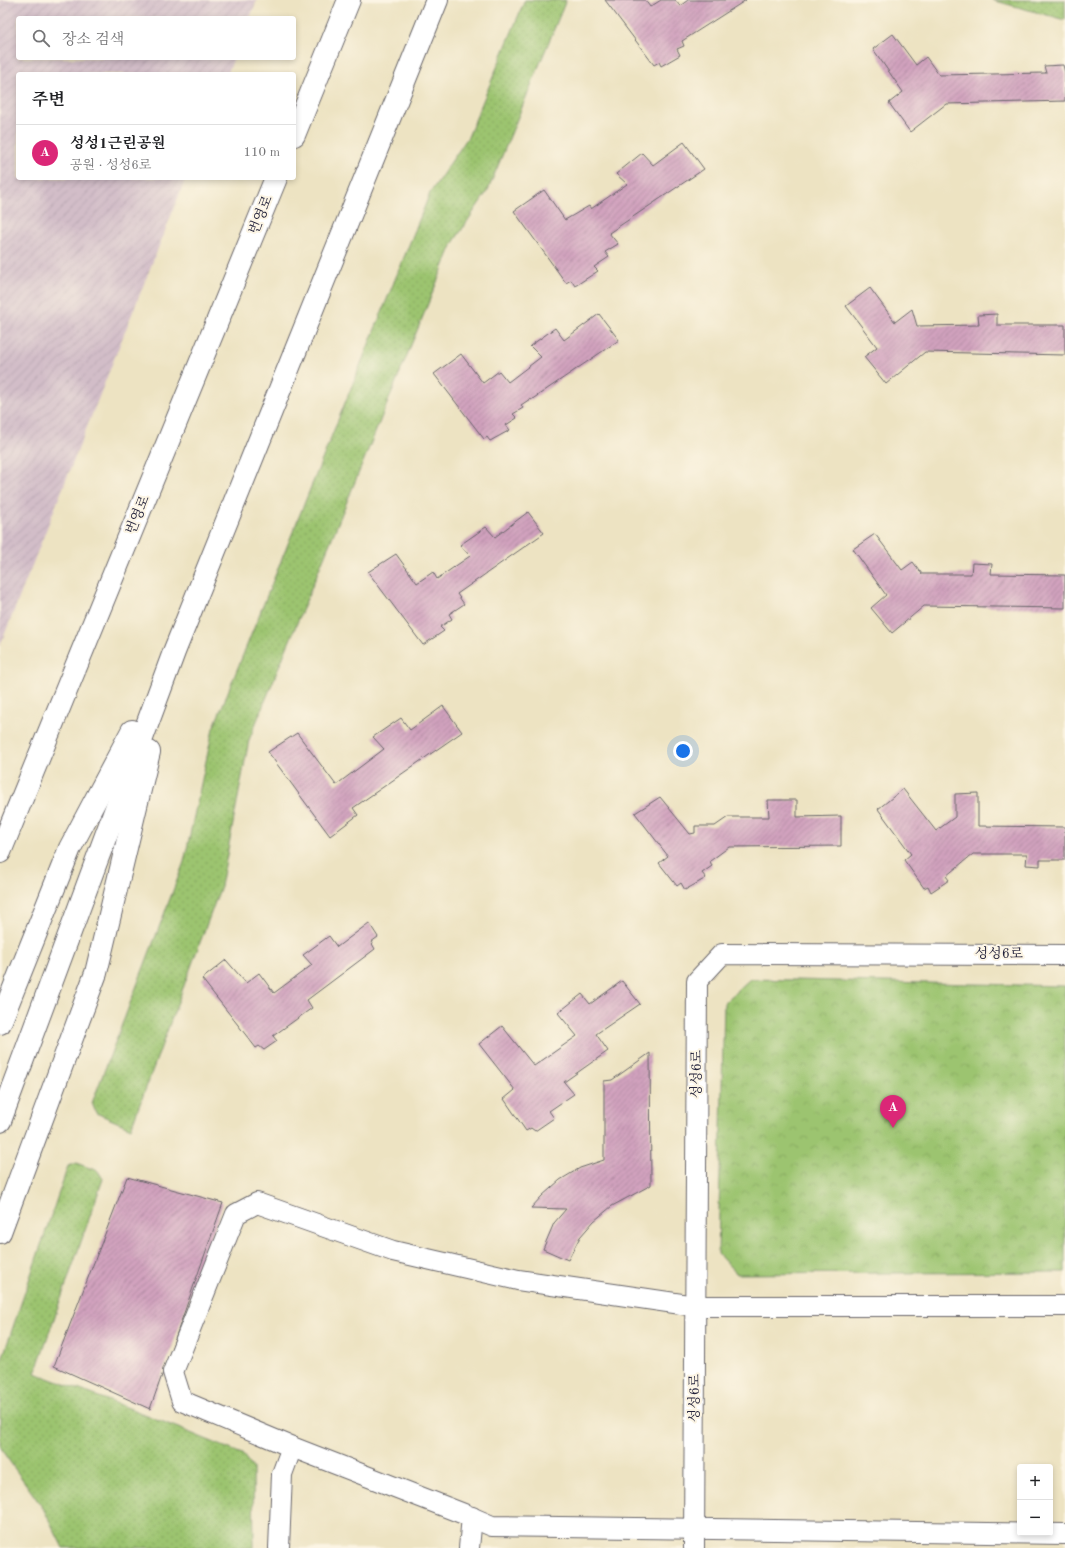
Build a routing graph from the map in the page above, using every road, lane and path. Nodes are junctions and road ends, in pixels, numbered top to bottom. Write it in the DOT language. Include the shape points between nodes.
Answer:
graph roads {
  1 [pos="349,0"];
  2 [pos="437,0"];
  3 [pos="296,130"];
  4 [pos="275,180"];
  5 [pos="174,652"];
  6 [pos="0,852"];
  7 [pos="1065,954"];
  8 [pos="0,1022"];
  9 [pos="0,1121"];
  10 [pos="0,1232"];
  11 [pos="695,1306"];
  12 [pos="1065,1306"];
  13 [pos="292,1447"];
  14 [pos="472,1518"];
  15 [pos="694,1528"];
  16 [pos="1065,1534"];
  17 [pos="279,1548"];
  18 [pos="469,1548"];
  19 [pos="694,1548"];
  1 -- 3 [label="main road"];
  2 -- 5 [label="main road"];
  4 -- 6 [label="main road, 번영로"];
  5 -- 8 [label="main road" via="70,848"];
  5 -- 9 [label="main road"];
  5 -- 10 [label="main road" via="96,973"];
  7 -- 11 [label="street, 성성6로" via="722,954 697,981"];
  11 -- 12 [label="street"];
  11 -- 13 [label="street" via="518,1280 393,1252 257,1203 236,1214 173,1372 182,1401"];
  11 -- 15 [label="street, 성성6로"];
  13 -- 14 [label="street"];
  13 -- 17 [label="street" via="282,1474"];
  14 -- 15 [label="street" via="492,1526"];
  14 -- 18 [label="street"];
  15 -- 16 [label="street"];
  15 -- 19 [label="street, 성성6로"];
}
